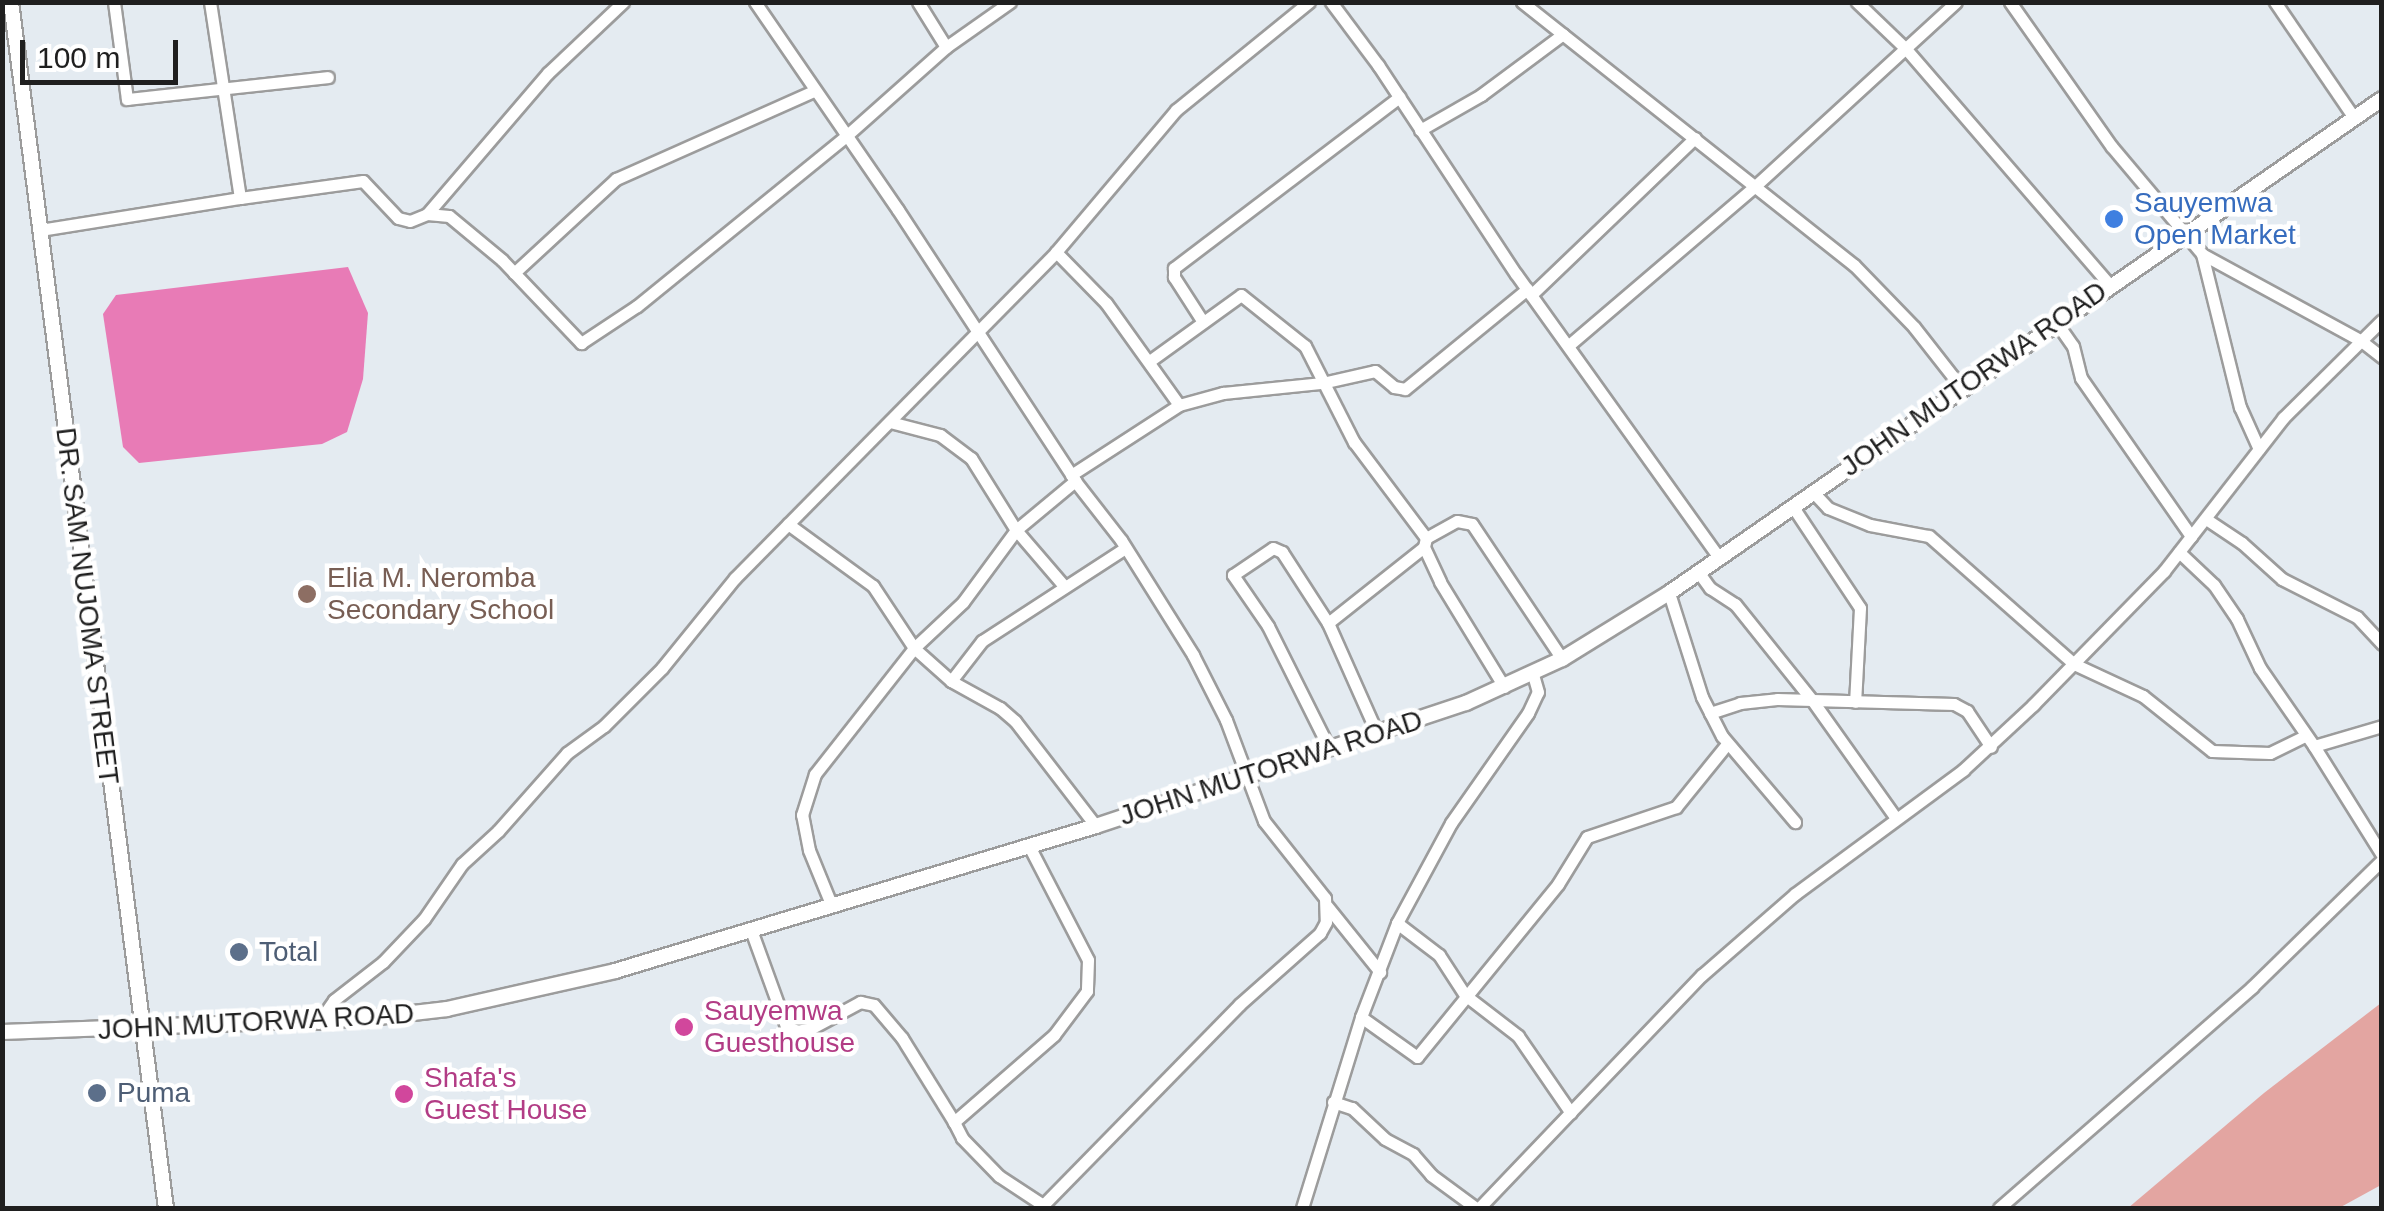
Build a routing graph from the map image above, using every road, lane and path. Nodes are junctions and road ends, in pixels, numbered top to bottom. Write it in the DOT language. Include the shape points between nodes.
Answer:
graph roads {
  1 [pos="11,2"];
  2 [pos="114,2"];
  3 [pos="210,2"];
  4 [pos="623,2"];
  5 [pos="755,2"];
  6 [pos="918,2"];
  7 [pos="1010,2"];
  8 [pos="1309,2"];
  9 [pos="1331,2"];
  10 [pos="1522,2"];
  11 [pos="1857,2"];
  12 [pos="1956,2"];
  13 [pos="2010,2"];
  14 [pos="2276,2"];
  15 [pos="1563,34"];
  16 [pos="946,47"];
  17 [pos="1906,49"];
  18 [pos="328,77"];
  19 [pos="223,91"];
  20 [pos="814,91"];
  21 [pos="1399,97"];
  22 [pos="2382,99"];
  23 [pos="2354,118"];
  24 [pos="1420,130"];
  25 [pos="845,137"];
  26 [pos="1695,138"];
  27 [pos="1753,188"];
  28 [pos="240,198"];
  29 [pos="427,214"];
  30 [pos="40,230"];
  31 [pos="2182,234"];
  32 [pos="1056,252"];
  33 [pos="2202,254"];
  34 [pos="514,273"];
  35 [pos="2109,284"];
  36 [pos="1529,292"];
  37 [pos="2382,320"];
  38 [pos="1203,322"];
  39 [pos="2056,322"];
  40 [pos="975,333"];
  41 [pos="2360,340"];
  42 [pos="1569,345"];
  43 [pos="2382,357"];
  44 [pos="1151,360"];
  45 [pos="1322,383"];
  46 [pos="1961,387"];
  47 [pos="1179,405"];
  48 [pos="890,422"];
  49 [pos="2259,449"];
  50 [pos="1073,478"];
  51 [pos="1813,492"];
  52 [pos="1794,507"];
  53 [pos="2206,519"];
  54 [pos="788,524"];
  55 [pos="1016,530"];
  56 [pos="2191,536"];
  57 [pos="1425,543"];
  58 [pos="1126,548"];
  59 [pos="2179,552"];
  60 [pos="1720,559"];
  61 [pos="1699,573"];
  62 [pos="1064,586"];
  63 [pos="1669,593"];
  64 [pos="1328,623"];
  65 [pos="2382,644"];
  66 [pos="914,648"];
  67 [pos="1562,659"];
  68 [pos="2074,664"];
  69 [pos="1533,674"];
  70 [pos="951,681"];
  71 [pos="1504,687"];
  72 [pos="1812,700"];
  73 [pos="1855,702"];
  74 [pos="1710,713"];
  75 [pos="2382,726"];
  76 [pos="1376,733"];
  77 [pos="2309,741"];
  78 [pos="1727,744"];
  79 [pos="1330,748"];
  80 [pos="1990,748"];
  81 [pos="1247,776"];
  82 [pos="1895,818"];
  83 [pos="1796,822"];
  84 [pos="1096,826"];
  85 [pos="1028,846"];
  86 [pos="2382,858"];
  87 [pos="831,904"];
  88 [pos="1327,906"];
  89 [pos="1397,924"];
  90 [pos="750,930"];
  91 [pos="1380,972"];
  92 [pos="1466,996"];
  93 [pos="1361,1018"];
  94 [pos="318,1023"];
  95 [pos="140,1030"];
  96 [pos="2,1032"];
  97 [pos="1334,1102"];
  98 [pos="1571,1113"];
  99 [pos="954,1122"];
  100 [pos="1042,1207"];
  101 [pos="166,1208"];
  102 [pos="1302,1208"];
  103 [pos="1477,1208"];
  104 [pos="1999,1208"];
  1 -- 30 [label="street, DR. SAM NUJOMA STREET"];
  2 -- 19 [label="street" via="127,99"];
  3 -- 19 [label="street"];
  4 -- 29 [label="street" via="548,74"];
  5 -- 20 [label="street"];
  6 -- 16 [label="street"];
  7 -- 16 [label="street"];
  8 -- 32 [label="street" via="1176,110"];
  9 -- 21 [label="street"];
  10 -- 15 [label="street"];
  11 -- 17 [label="street"];
  12 -- 17 [label="street"];
  13 -- 31 [label="street"];
  14 -- 23 [label="street"];
  15 -- 24 [label="street"];
  15 -- 26 [label="street"];
  16 -- 25 [label="street"];
  17 -- 27 [label="street"];
  17 -- 35 [label="street"];
  18 -- 19 [label="street"];
  19 -- 28 [label="street"];
  20 -- 25 [label="street"];
  20 -- 34 [label="street" via="616,178"];
  21 -- 24 [label="street"];
  21 -- 38 [label="street" via="1174,268"];
  22 -- 23 [label="street, JOHN MUTORWA ROAD"];
  23 -- 31 [label="street, JOHN MUTORWA ROAD"];
  24 -- 36 [label="street"];
  25 -- 34 [label="street" via="600,336 581,343"];
  25 -- 40 [label="street"];
  26 -- 27 [label="street"];
  26 -- 36 [label="street"];
  27 -- 42 [label="street"];
  27 -- 46 [label="street" via="1854,265"];
  28 -- 29 [label="street" via="363,181 398,218"];
  28 -- 30 [label="street"];
  29 -- 34 [label="street" via="448,216 469,230"];
  30 -- 95 [label="street, DR. SAM NUJOMA STREET"];
  31 -- 33 [label="street"];
  31 -- 35 [label="street, JOHN MUTORWA ROAD"];
  32 -- 40 [label="street"];
  32 -- 44 [label="street"];
  33 -- 41 [label="street"];
  33 -- 49 [label="street" via="2240,408"];
  35 -- 39 [label="street, JOHN MUTORWA ROAD"];
  36 -- 42 [label="street"];
  36 -- 45 [label="street" via="1405,389 1375,371"];
  37 -- 41 [label="street"];
  38 -- 44 [label="street"];
  38 -- 45 [label="street" via="1246,296 1305,346"];
  39 -- 46 [label="street, JOHN MUTORWA ROAD"];
  39 -- 56 [label="street" via="2073,346 2081,378"];
  40 -- 48 [label="street"];
  40 -- 50 [label="street"];
  41 -- 43 [label="street"];
  41 -- 49 [label="street"];
  42 -- 60 [label="street"];
  44 -- 47 [label="street"];
  45 -- 47 [label="street" via="1223,393"];
  45 -- 57 [label="street" via="1354,442"];
  46 -- 51 [label="street, JOHN MUTORWA ROAD"];
  47 -- 50 [label="street"];
  48 -- 54 [label="street"];
  48 -- 55 [label="street" via="957,444 993,487"];
  49 -- 53 [label="street"];
  50 -- 55 [label="street"];
  50 -- 58 [label="street"];
  51 -- 52 [label="street, JOHN MUTORWA ROAD"];
  51 -- 68 [label="street" via="1828,508 1870,525 1929,536"];
  52 -- 60 [label="street, JOHN MUTORWA ROAD"];
  52 -- 73 [label="street" via="1860,608"];
  53 -- 56 [label="street"];
  53 -- 65 [label="street" via="2282,579 2357,617"];
  54 -- 66 [label="street" via="873,586"];
  54 -- 94 [label="street" via="662,668 567,753 462,864 424,919 334,1000"];
  55 -- 62 [label="street"];
  55 -- 66 [label="street" via="963,602"];
  56 -- 59 [label="street"];
  57 -- 64 [label="street"];
  57 -- 67 [label="street" via="1457,521 1472,524"];
  57 -- 71 [label="street"];
  58 -- 62 [label="street"];
  58 -- 81 [label="street" via="1193,654"];
  59 -- 68 [label="street"];
  59 -- 77 [label="street" via="2214,584"];
  60 -- 61 [label="street, JOHN MUTORWA ROAD"];
  61 -- 63 [label="street, JOHN MUTORWA ROAD"];
  61 -- 72 [label="street" via="1735,604"];
  62 -- 70 [label="street" via="982,642"];
  63 -- 67 [label="street, JOHN MUTORWA ROAD"];
  63 -- 74 [label="street"];
  64 -- 76 [label="street"];
  64 -- 79 [label="street" via="1278,548 1233,575 1268,626"];
  66 -- 70 [label="street"];
  66 -- 87 [label="street" via="808,788 802,815"];
  67 -- 69 [label="street, JOHN MUTORWA ROAD"];
  68 -- 77 [label="street" via="2143,696 2218,752 2270,753"];
  68 -- 80 [label="street"];
  69 -- 71 [label="street, JOHN MUTORWA ROAD"];
  69 -- 89 [label="street" via="1538,692 1528,713 1451,823"];
  70 -- 84 [label="street" via="1015,722"];
  71 -- 76 [label="street, JOHN MUTORWA ROAD"];
  72 -- 73 [label="street"];
  72 -- 74 [label="street" via="1756,700"];
  72 -- 82 [label="street"];
  73 -- 80 [label="street" via="1954,704 1967,711"];
  74 -- 78 [label="street"];
  75 -- 77 [label="street"];
  76 -- 79 [label="street, JOHN MUTORWA ROAD"];
  77 -- 86 [label="street"];
  78 -- 83 [label="street"];
  78 -- 92 [label="street" via="1676,806 1587,838"];
  79 -- 81 [label="street, JOHN MUTORWA ROAD"];
  80 -- 82 [label="street"];
  81 -- 84 [label="street, JOHN MUTORWA ROAD"];
  81 -- 88 [label="street" via="1264,821"];
  82 -- 98 [label="street" via="1702,976"];
  84 -- 85 [label="street, JOHN MUTORWA ROAD"];
  85 -- 87 [label="street, JOHN MUTORWA ROAD"];
  85 -- 99 [label="street" via="1088,960 1087,991 1028,1061"];
  86 -- 104 [label="street" via="2252,987"];
  87 -- 90 [label="street, JOHN MUTORWA ROAD"];
  88 -- 91 [label="street"];
  88 -- 100 [label="street" via="1320,932"];
  89 -- 91 [label="street"];
  89 -- 92 [label="street" via="1439,955"];
  90 -- 94 [label="street, JOHN MUTORWA ROAD" via="615,971 447,1009"];
  90 -- 99 [label="street" via="786,1026 812,1028 860,1002 874,1005"];
  91 -- 93 [label="street"];
  92 -- 93 [label="street" via="1417,1058"];
  92 -- 98 [label="street" via="1518,1036"];
  93 -- 97 [label="street"];
  94 -- 95 [label="street, JOHN MUTORWA ROAD"];
  95 -- 96 [label="street, JOHN MUTORWA ROAD"];
  95 -- 101 [label="street, DR. SAM NUJOMA STREET"];
  97 -- 102 [label="street"];
  97 -- 103 [label="street" via="1352,1108"];
  98 -- 103 [label="street"];
  99 -- 100 [label="street" via="998,1176"];
}
